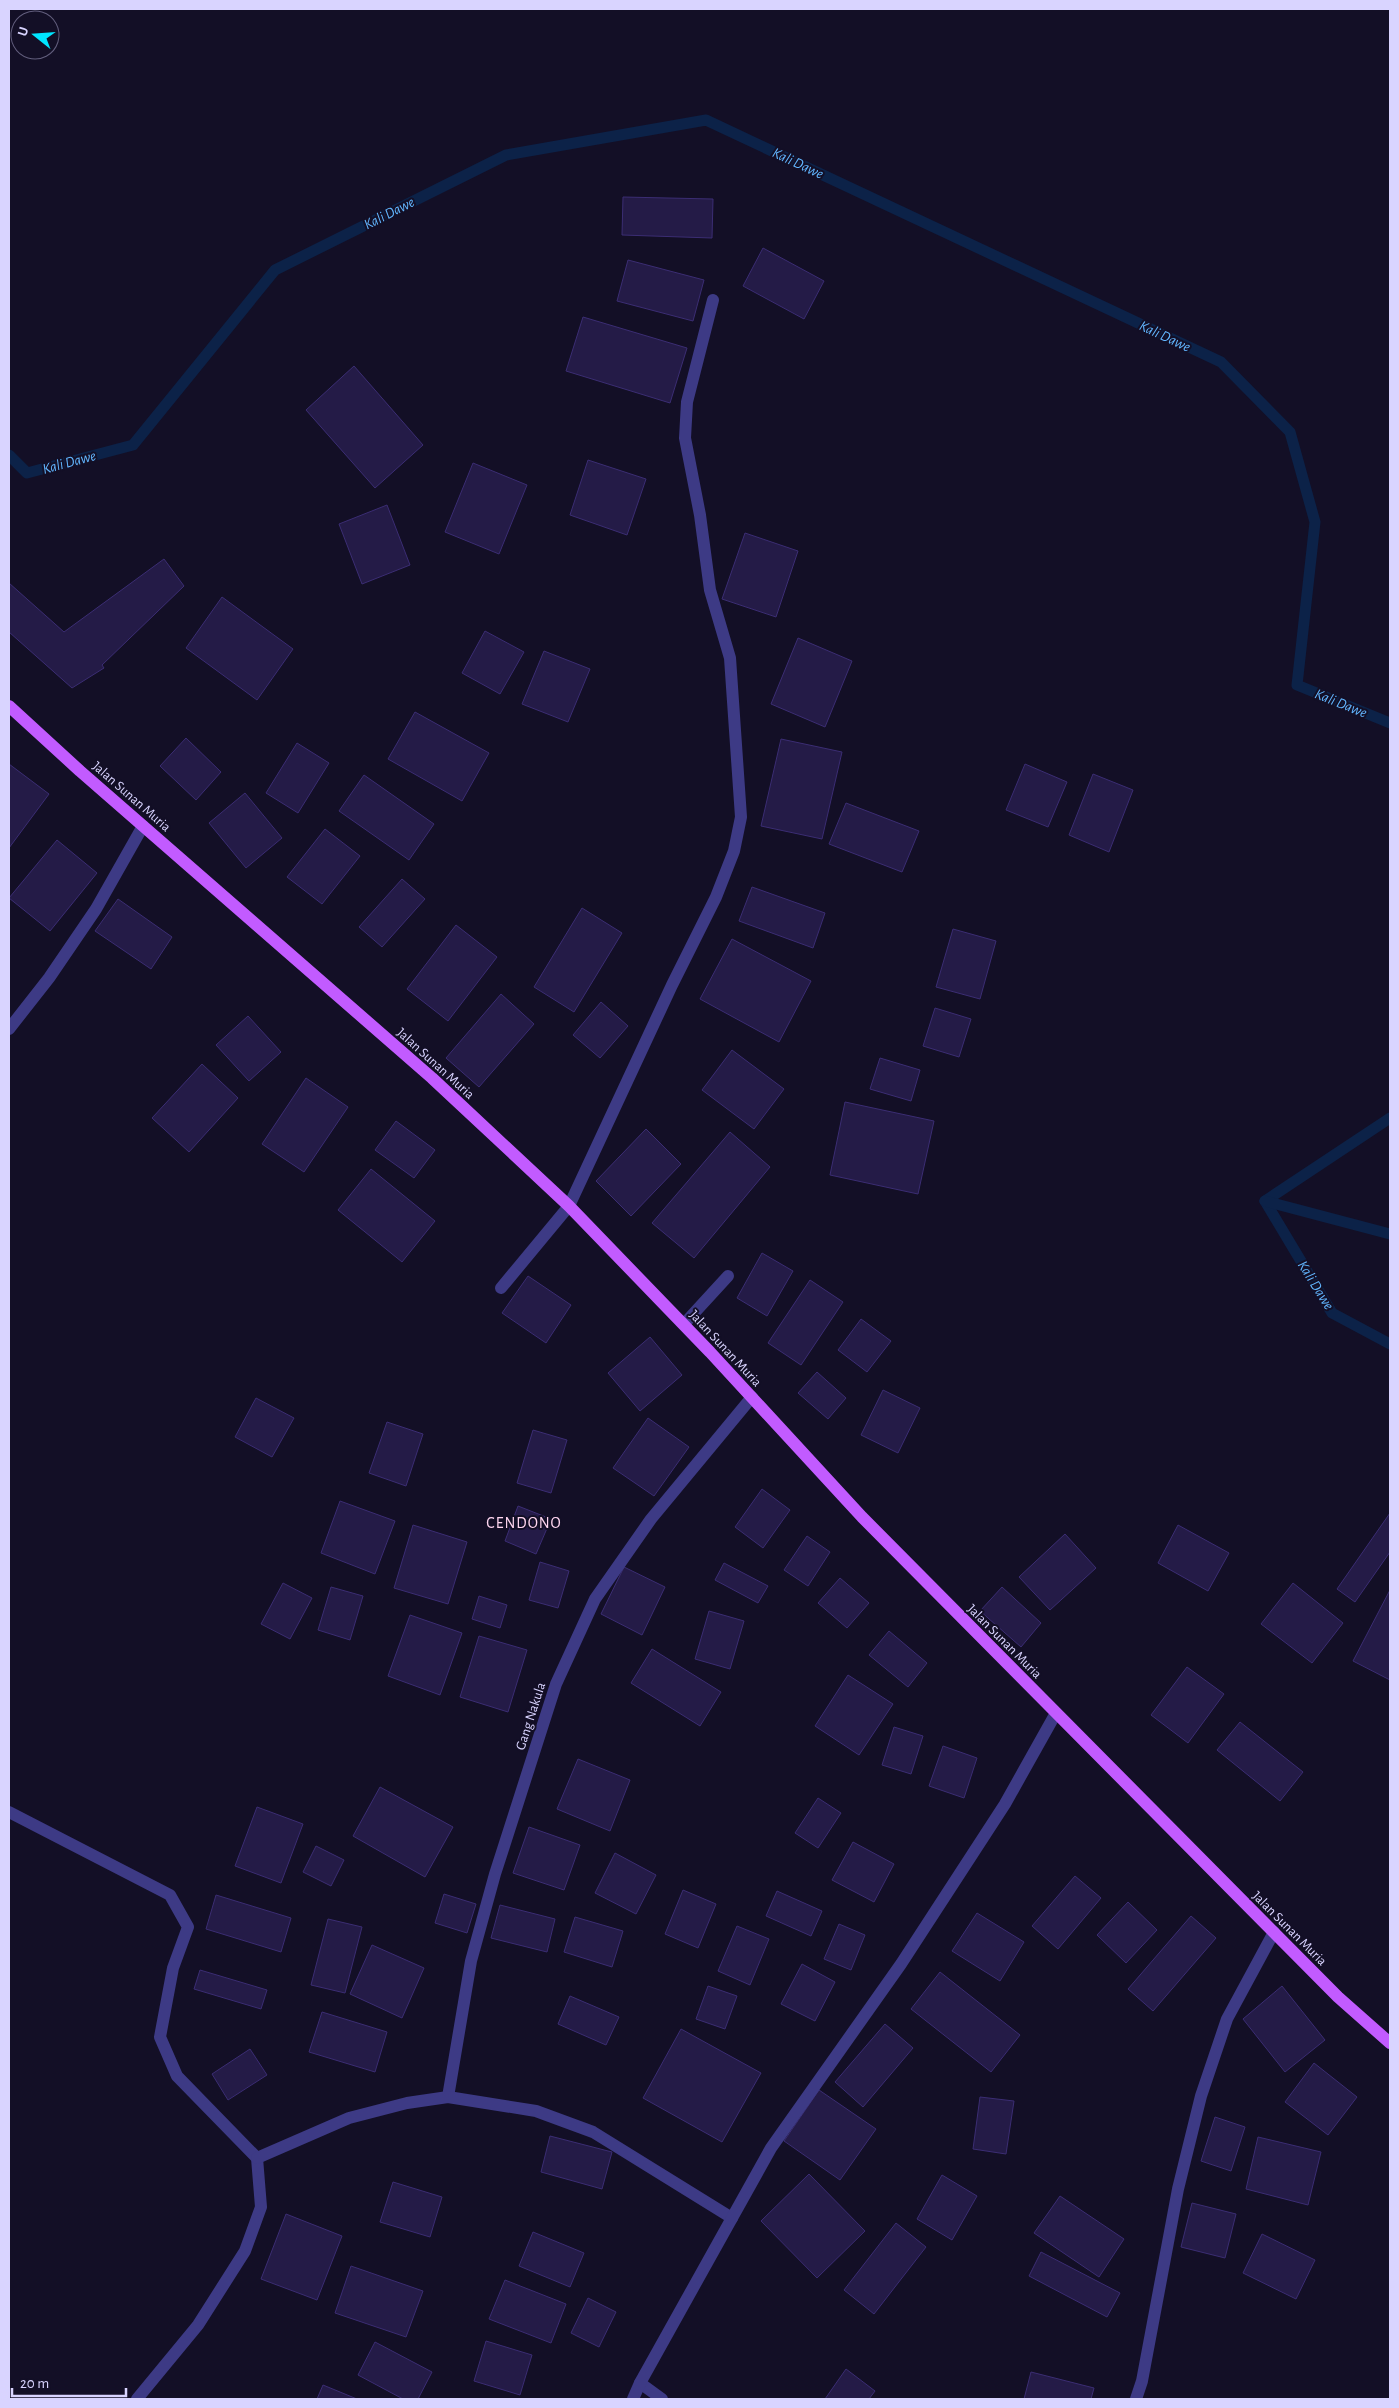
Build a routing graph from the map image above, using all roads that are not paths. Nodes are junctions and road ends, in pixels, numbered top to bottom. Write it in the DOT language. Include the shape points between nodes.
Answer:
graph roads {
  1 [pos="713,300"];
  2 [pos="9,706"];
  3 [pos="143,826"];
  4 [pos="9,1029"];
  5 [pos="569,1206"];
  6 [pos="728,1276"];
  7 [pos="501,1288"];
  8 [pos="684,1324"];
  9 [pos="752,1397"];
  10 [pos="1056,1713"];
  11 [pos="9,1812"];
  12 [pos="1274,1932"];
  13 [pos="1390,2043"];
  14 [pos="448,2097"];
  15 [pos="257,2158"];
  16 [pos="732,2218"];
  17 [pos="640,2383"];
  18 [pos="137,2399"];
  19 [pos="633,2399"];
  20 [pos="662,2399"];
  21 [pos="1136,2399"];
  1 -- 5 [label="street" via="687,402 685,438 710,590 730,658 741,817 734,851 716,897"];
  2 -- 3 [label="main road, Jalan Sunan Muria"];
  3 -- 4 [label="street" via="96,909"];
  3 -- 5 [label="main road, Jalan Sunan Muria" via="417,1065"];
  5 -- 7 [label="street"];
  5 -- 8 [label="main road, Jalan Sunan Muria"];
  6 -- 8 [label="street"];
  8 -- 9 [label="main road, Jalan Sunan Muria"];
  9 -- 10 [label="main road, Jalan Sunan Muria" via="862,1517"];
  9 -- 14 [label="street, Gang Nakula" via="651,1518 595,1599 556,1684 495,1874 474,1952"];
  10 -- 12 [label="main road, Jalan Sunan Muria"];
  10 -- 16 [label="street" via="1005,1804 901,1964 771,2148"];
  11 -- 15 [label="street" via="170,1895 188,1927 173,1968 160,2037 177,2076"];
  12 -- 13 [label="main road, Jalan Sunan Muria" via="1338,1997"];
  12 -- 21 [label="street" via="1227,2020 1201,2096 1178,2189"];
  14 -- 15 [label="street" via="407,2103 349,2118"];
  14 -- 16 [label="street" via="536,2111 593,2132"];
  15 -- 18 [label="street" via="261,2207 244,2251 198,2325"];
  16 -- 17 [label="street"];
  17 -- 19 [label="street"];
  17 -- 20 [label="street"];
}
